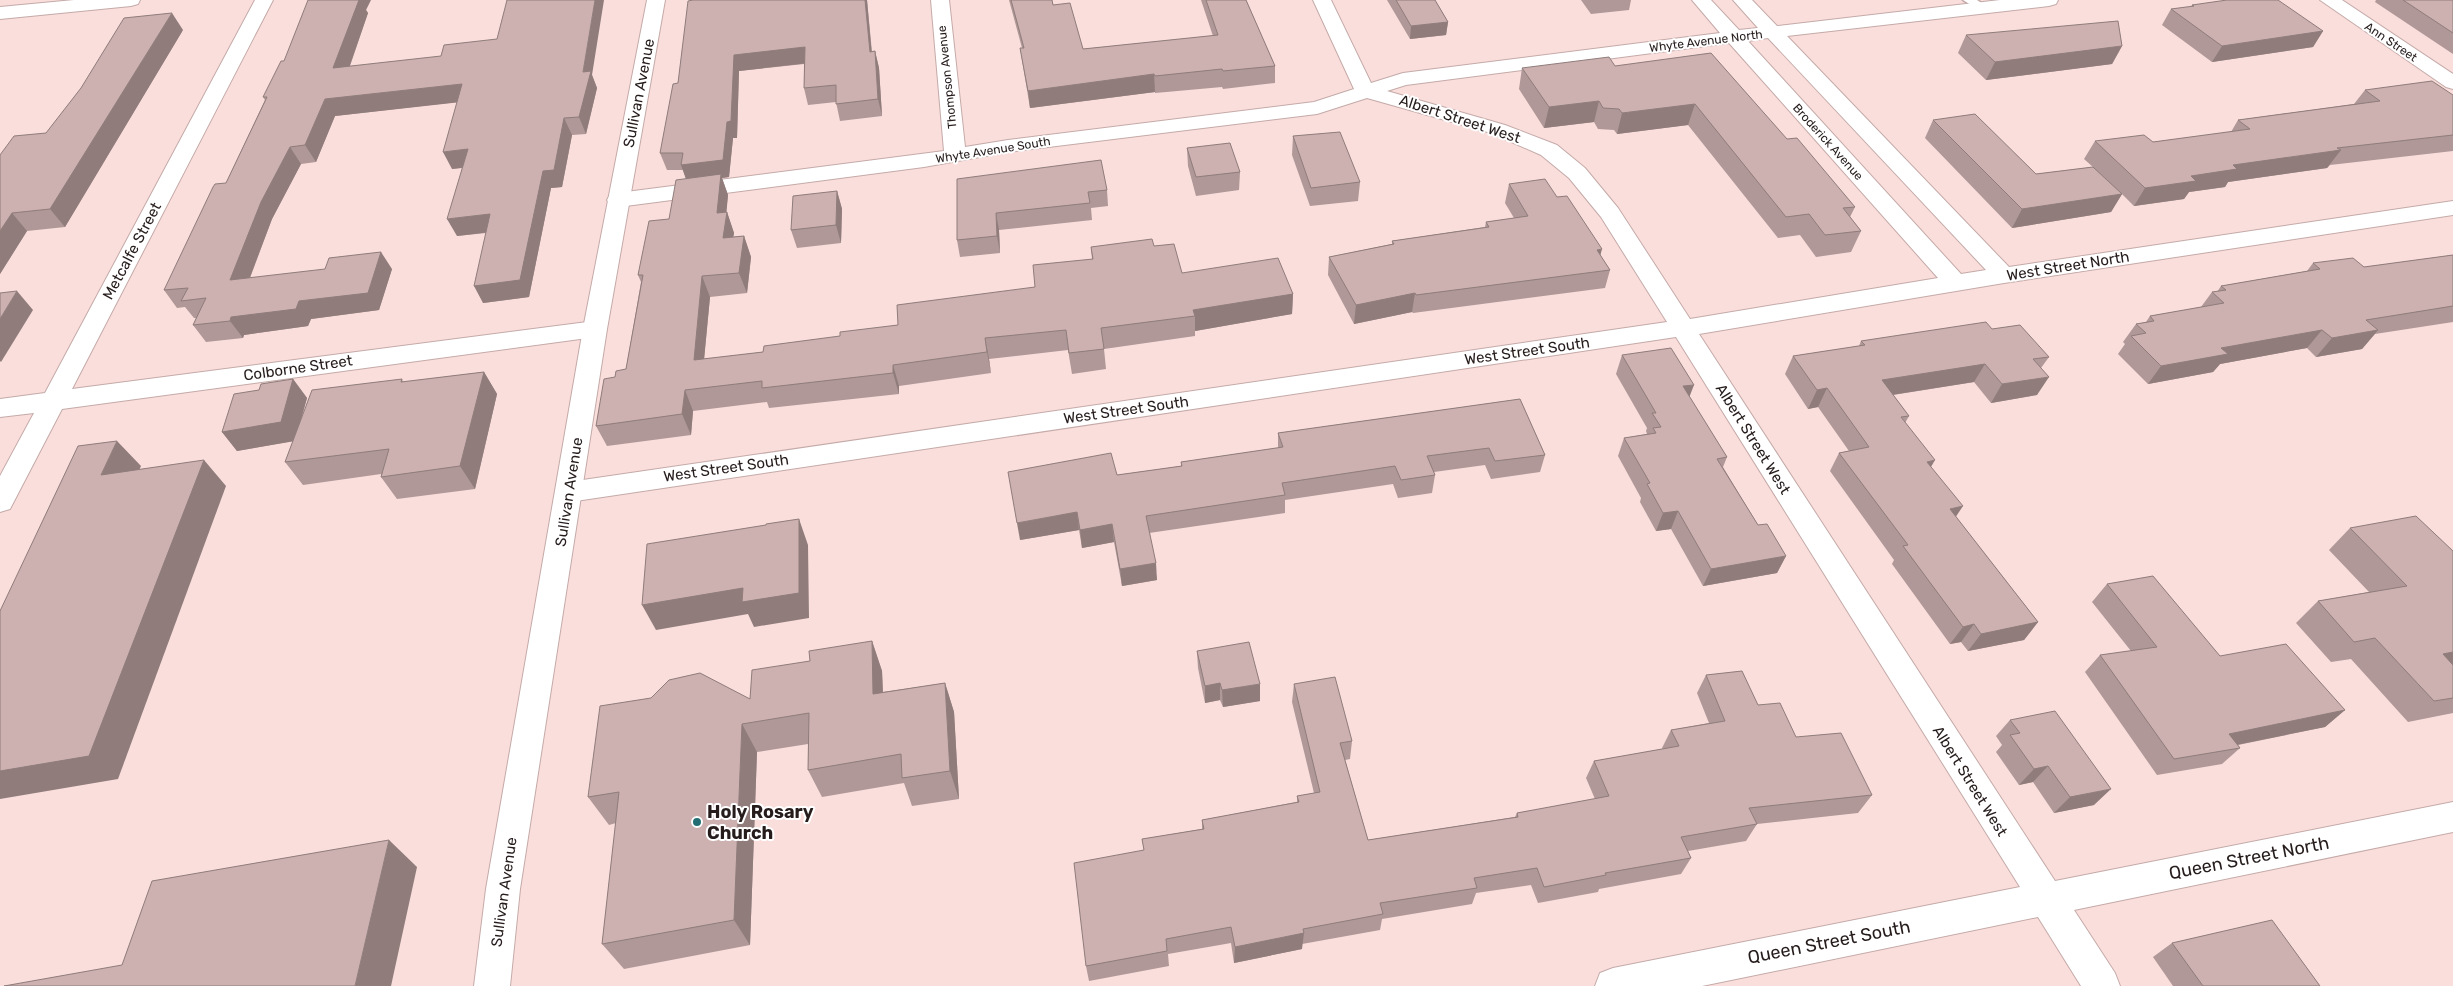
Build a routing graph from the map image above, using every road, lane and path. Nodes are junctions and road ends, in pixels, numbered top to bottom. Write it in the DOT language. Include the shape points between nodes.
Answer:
graph roads {
  1 [pos="131,0"];
  2 [pos="264,0"];
  3 [pos="656,0"];
  4 [pos="940,0"];
  5 [pos="1322,0"];
  6 [pos="1701,0"];
  7 [pos="1742,0"];
  8 [pos="2049,0"];
  9 [pos="2329,0"];
  10 [pos="1976,4"];
  11 [pos="0,13"];
  12 [pos="1772,32"];
  13 [pos="1734,37"];
  14 [pos="2453,83"];
  15 [pos="1365,91"];
  16 [pos="956,154"];
  17 [pos="618,200"];
  18 [pos="2453,208"];
  19 [pos="2004,275"];
  20 [pos="1956,283"];
  21 [pos="1683,328"];
  22 [pos="595,329"];
  23 [pos="54,401"];
  24 [pos="0,408"];
  25 [pos="570,492"];
  26 [pos="0,502"];
  27 [pos="2453,817"];
  28 [pos="2045,899"];
  29 [pos="492,986"];
  30 [pos="1614,986"];
  31 [pos="2102,986"];
  1 -- 11 [label="street"];
  2 -- 23 [label="street, Metcalfe Street"];
  3 -- 17 [label="street, Sullivan Avenue"];
  4 -- 16 [label="street, Thompson Avenue"];
  5 -- 15 [label="street"];
  6 -- 13 [label="street, Broderick Avenue"];
  7 -- 12 [label="street"];
  8 -- 10 [label="street, Whyte Avenue North"];
  9 -- 14 [label="street, Ann Street"];
  10 -- 12 [label="street, Whyte Avenue North"];
  12 -- 13 [label="street, Whyte Avenue North"];
  12 -- 19 [label="street"];
  13 -- 15 [label="street, Whyte Avenue North" via="1403,79"];
  13 -- 20 [label="street, Broderick Avenue"];
  15 -- 16 [label="street, Whyte Avenue South" via="1317,108"];
  15 -- 21 [label="street, Albert Street West" via="1498,129 1549,150 1577,173 1610,213"];
  16 -- 17 [label="street, Whyte Avenue South" via="924,162"];
  17 -- 22 [label="street, Sullivan Avenue"];
  18 -- 19 [label="street, West Street North"];
  19 -- 20 [label="street, West Street North"];
  20 -- 21 [label="street, West Street North"];
  21 -- 25 [label="street, West Street South"];
  21 -- 28 [label="street, Albert Street West"];
  22 -- 23 [label="street, Colborne Street"];
  22 -- 25 [label="street, Sullivan Avenue"];
  23 -- 24 [label="street, Colborne Street"];
  23 -- 26 [label="street, Metcalfe Street"];
  25 -- 29 [label="street, Sullivan Avenue" via="502,889"];
  27 -- 28 [label="street, Queen Street North"];
  28 -- 30 [label="street, Queen Street South"];
  28 -- 31 [label="street, Albert Street West"];
}
